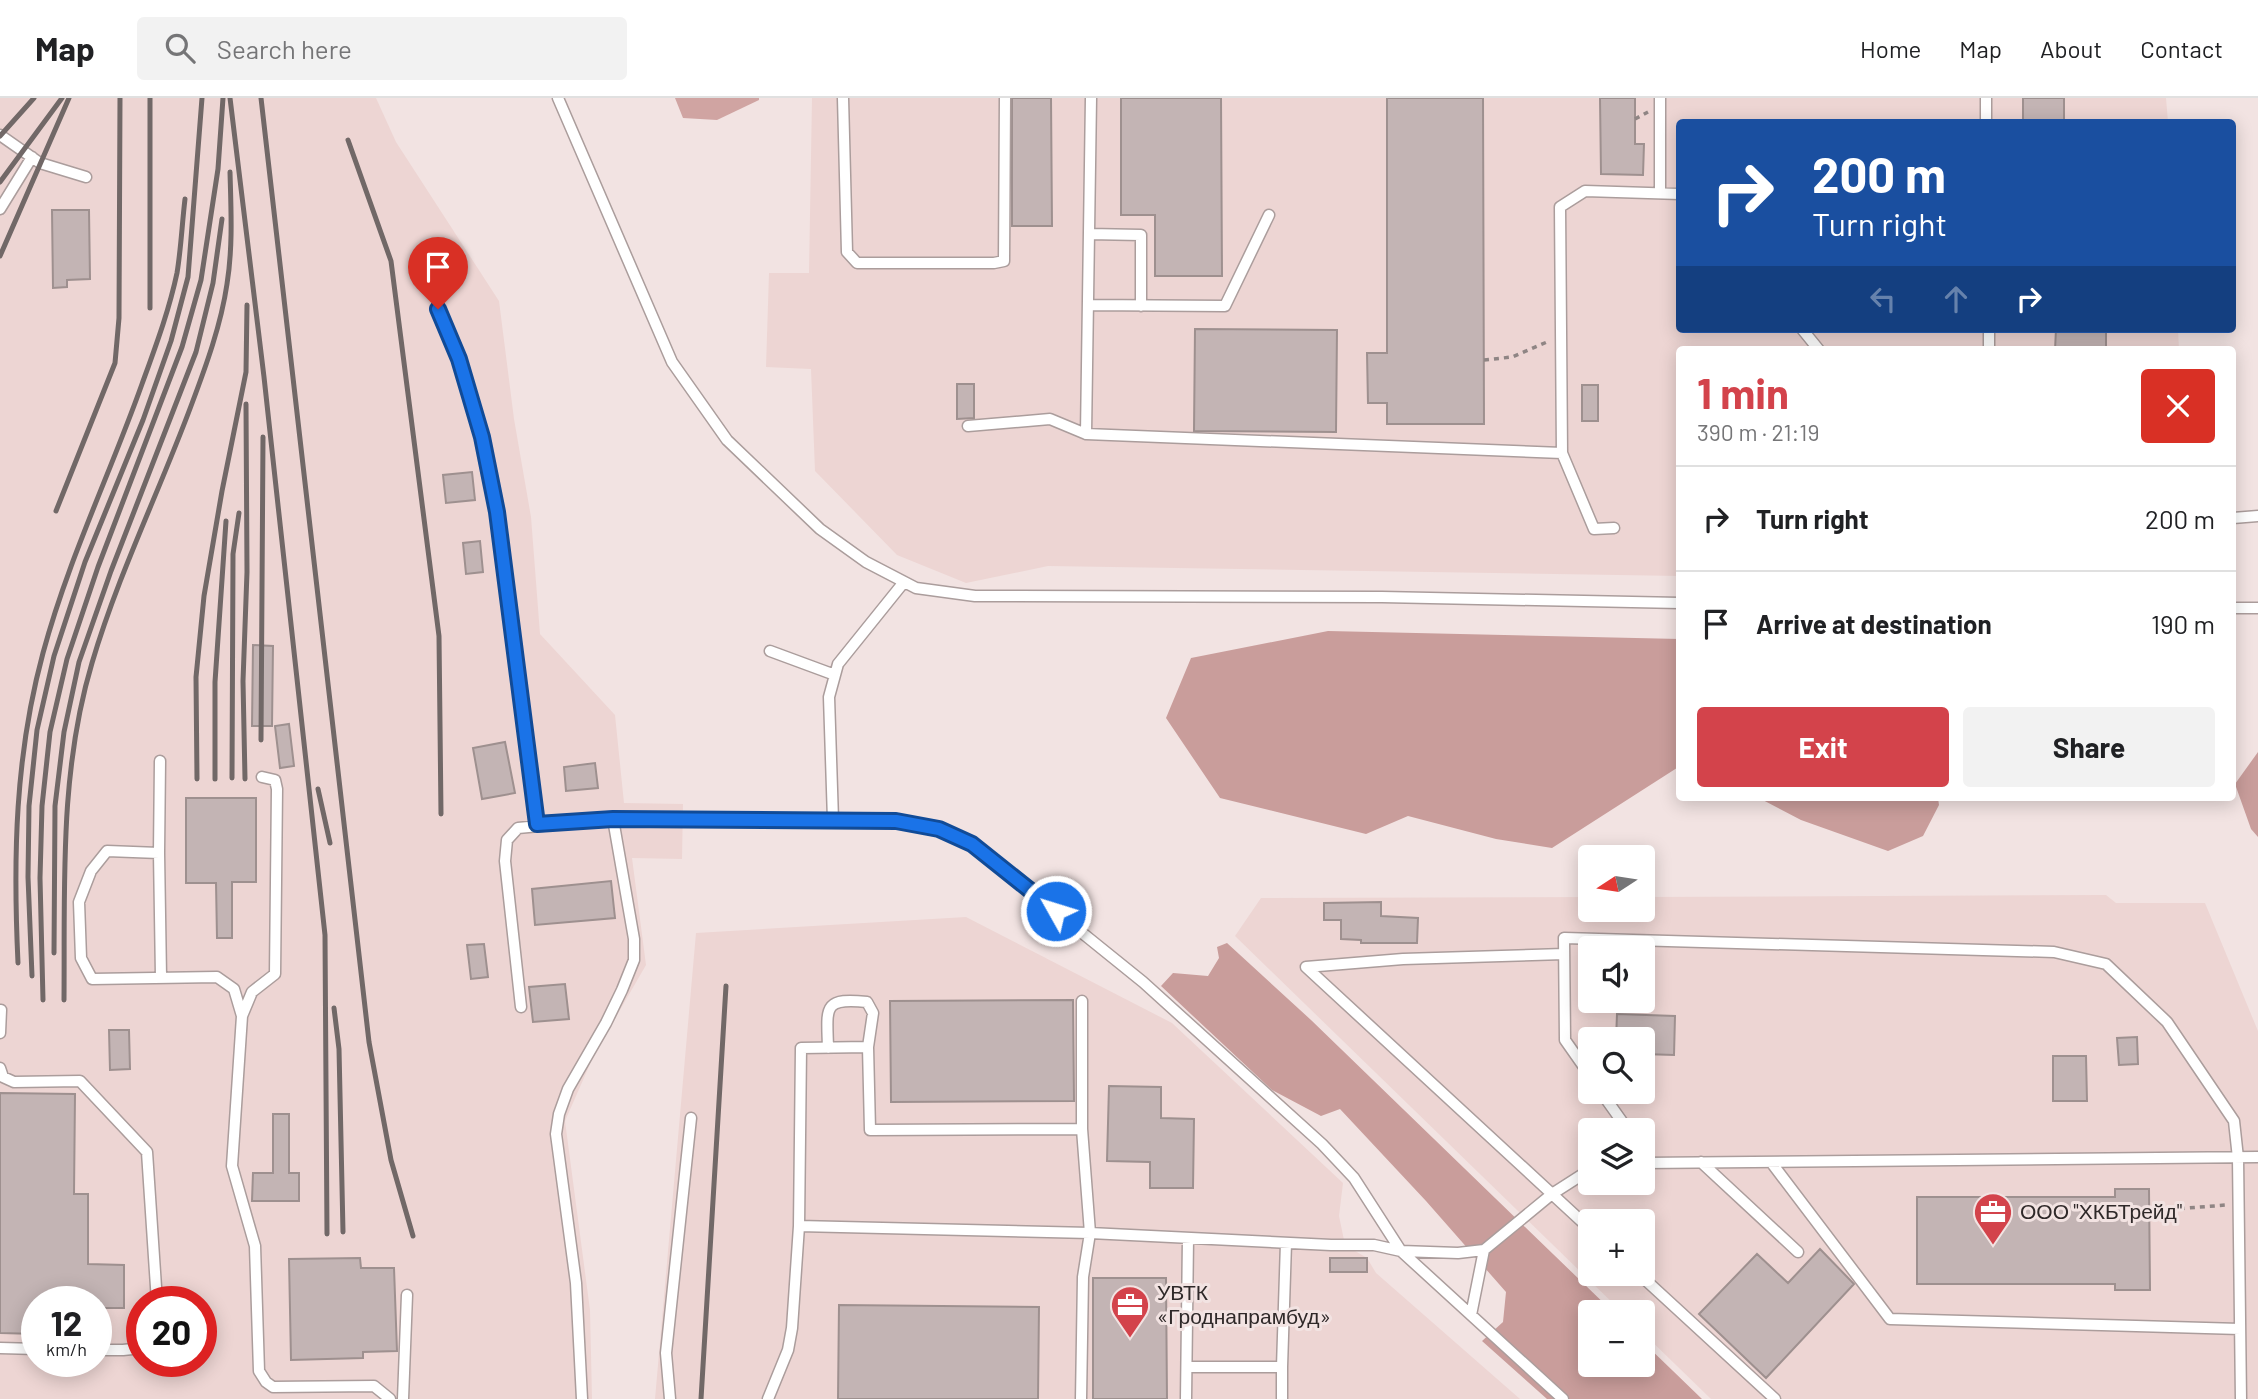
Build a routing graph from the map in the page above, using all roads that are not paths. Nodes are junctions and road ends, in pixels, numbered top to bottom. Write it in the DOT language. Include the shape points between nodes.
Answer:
graph roads {
  1 [pos="558,98"];
  2 [pos="842,98"];
  3 [pos="1005,98"];
  4 [pos="1091,98"];
  5 [pos="1660,98"];
  6 [pos="1986,98"];
  7 [pos="1986,119"];
  8 [pos="0,135"];
  9 [pos="33,157"];
  10 [pos="86,177"];
  11 [pos="1660,193"];
  12 [pos="1676,194"];
  13 [pos="0,209"];
  14 [pos="1269,215"];
  15 [pos="1089,234"];
  16 [pos="1087,306"];
  17 [pos="1141,306"];
  18 [pos="438,309"];
  19 [pos="968,426"];
  20 [pos="1086,434"];
  21 [pos="1562,453"];
  22 [pos="2258,516"];
  23 [pos="2236,518"];
  24 [pos="1614,528"];
  25 [pos="904,582"];
  26 [pos="1676,603"];
  27 [pos="2236,608"];
  28 [pos="2258,608"];
  29 [pos="770,651"];
  30 [pos="835,675"];
  31 [pos="160,761"];
  32 [pos="262,777"];
  33 [pos="613,819"];
  34 [pos="833,820"];
  35 [pos="537,824"];
  36 [pos="159,853"];
  37 [pos="1564,954"];
  38 [pos="161,977"];
  39 [pos="1082,1001"];
  40 [pos="522,1007"];
  41 [pos="1,1010"];
  42 [pos="242,1016"];
  43 [pos="0,1033"];
  44 [pos="868,1047"];
  45 [pos="828,1048"];
  46 [pos="1578,1058"];
  47 [pos="0,1068"];
  48 [pos="691,1118"];
  49 [pos="1083,1129"];
  50 [pos="2258,1157"];
  51 [pos="2238,1158"];
  52 [pos="1701,1162"];
  53 [pos="1771,1162"];
  54 [pos="1655,1163"];
  55 [pos="1578,1177"];
  56 [pos="1552,1194"];
  57 [pos="1578,1218"];
  58 [pos="799,1226"];
  59 [pos="1090,1233"];
  60 [pos="1188,1238"];
  61 [pos="1286,1243"];
  62 [pos="1484,1250"];
  63 [pos="1401,1251"];
  64 [pos="1798,1252"];
  65 [pos="156,1286"];
  66 [pos="1652,1286"];
  67 [pos="407,1295"];
  68 [pos="1471,1315"];
  69 [pos="2240,1329"];
  70 [pos="0,1348"];
  71 [pos="21,1349"];
  72 [pos="1186,1367"];
  73 [pos="1282,1367"];
  74 [pos="390,1399"];
  75 [pos="403,1399"];
  76 [pos="582,1399"];
  77 [pos="670,1399"];
  78 [pos="768,1399"];
  79 [pos="1081,1399"];
  80 [pos="1186,1399"];
  81 [pos="1282,1399"];
  82 [pos="1563,1399"];
  83 [pos="1775,1399"];
  84 [pos="2241,1399"];
  1 -- 25 [label="lane" via="672,362 727,440 820,529"];
  2 -- 3 [label="lane" via="847,252 857,263 1004,261"];
  4 -- 15 [label="lane"];
  5 -- 11 [label="lane"];
  6 -- 7 [label="lane"];
  8 -- 9 [label="lane"];
  9 -- 10 [label="lane"];
  9 -- 13 [label="lane"];
  11 -- 12 [label="lane"];
  11 -- 21 [label="lane" via="1585,191 1560,207"];
  14 -- 17 [label="lane" via="1225,306"];
  15 -- 16 [label="lane"];
  15 -- 17 [label="lane" via="1141,235"];
  16 -- 17 [label="lane"];
  16 -- 20 [label="lane"];
  18 -- 35 [label="lane" via="459,359 482,437 497,512"];
  19 -- 20 [label="lane" via="1050,419"];
  20 -- 21 [label="lane"];
  21 -- 24 [label="lane" via="1594,529"];
  22 -- 23 [label="lane"];
  25 -- 26 [label="lane" via="916,588 975,596"];
  25 -- 30 [label="lane" via="838,664"];
  27 -- 28 [label="lane"];
  29 -- 30 [label="lane"];
  30 -- 34 [label="lane" via="829,697"];
  31 -- 36 [label="lane"];
  32 -- 42 [label="lane" via="275,780 277,789 275,974 252,992"];
  33 -- 34 [label="lane"];
  33 -- 35 [label="lane"];
  33 -- 76 [label="lane" via="634,960 568,1089 556,1134 576,1283"];
  34 -- 63 [label="lane" via="896,821 939,829 972,844 1143,982 1322,1144 1354,1178"];
  35 -- 40 [label="lane" via="518,828 507,839 505,861"];
  36 -- 38 [label="lane"];
  36 -- 38 [label="lane" via="107,851 91,871 79,902 81,958 92,979"];
  37 -- 46 [label="lane" via="1565,1040"];
  37 -- 51 [label="lane" via="1564,938 2054,952 2106,964 2167,1022 2234,1121"];
  37 -- 56 [label="lane" via="1306,967"];
  38 -- 42 [label="lane" via="217,977 234,989"];
  39 -- 49 [label="lane"];
  41 -- 43 [label="lane"];
  42 -- 74 [label="lane" via="232,1167 255,1246 259,1371 272,1387 374,1386"];
  44 -- 45 [label="lane"];
  44 -- 45 [label="lane" via="873,1013 867,1002 843,1000 832,1005 827,1015"];
  44 -- 49 [label="lane" via="870,1130"];
  45 -- 58 [label="lane" via="801,1048"];
  47 -- 65 [label="lane" via="3,1077 15,1082 80,1081 147,1152"];
  48 -- 77 [label="lane" via="666,1353"];
  49 -- 59 [label="lane"];
  50 -- 51 [label="lane"];
  51 -- 53 [label="lane"];
  51 -- 69 [label="lane"];
  52 -- 53 [label="lane"];
  52 -- 54 [label="lane"];
  52 -- 64 [label="lane"];
  53 -- 69 [label="lane" via="1890,1319"];
  55 -- 56 [label="lane"];
  56 -- 57 [label="lane"];
  56 -- 62 [label="lane"];
  58 -- 59 [label="lane"];
  58 -- 78 [label="lane" via="792,1328"];
  59 -- 60 [label="lane"];
  59 -- 79 [label="lane" via="1083,1276"];
  60 -- 61 [label="lane"];
  60 -- 72 [label="lane"];
  61 -- 63 [label="lane" via="1374,1245"];
  61 -- 73 [label="lane"];
  62 -- 63 [label="lane"];
  62 -- 68 [label="lane"];
  63 -- 68 [label="lane"];
  66 -- 83 [label="lane"];
  67 -- 75 [label="lane"];
  68 -- 82 [label="lane"];
  69 -- 84 [label="lane"];
  70 -- 71 [label="lane"];
  72 -- 73 [label="lane"];
  72 -- 80 [label="lane"];
  73 -- 81 [label="lane"];
}
